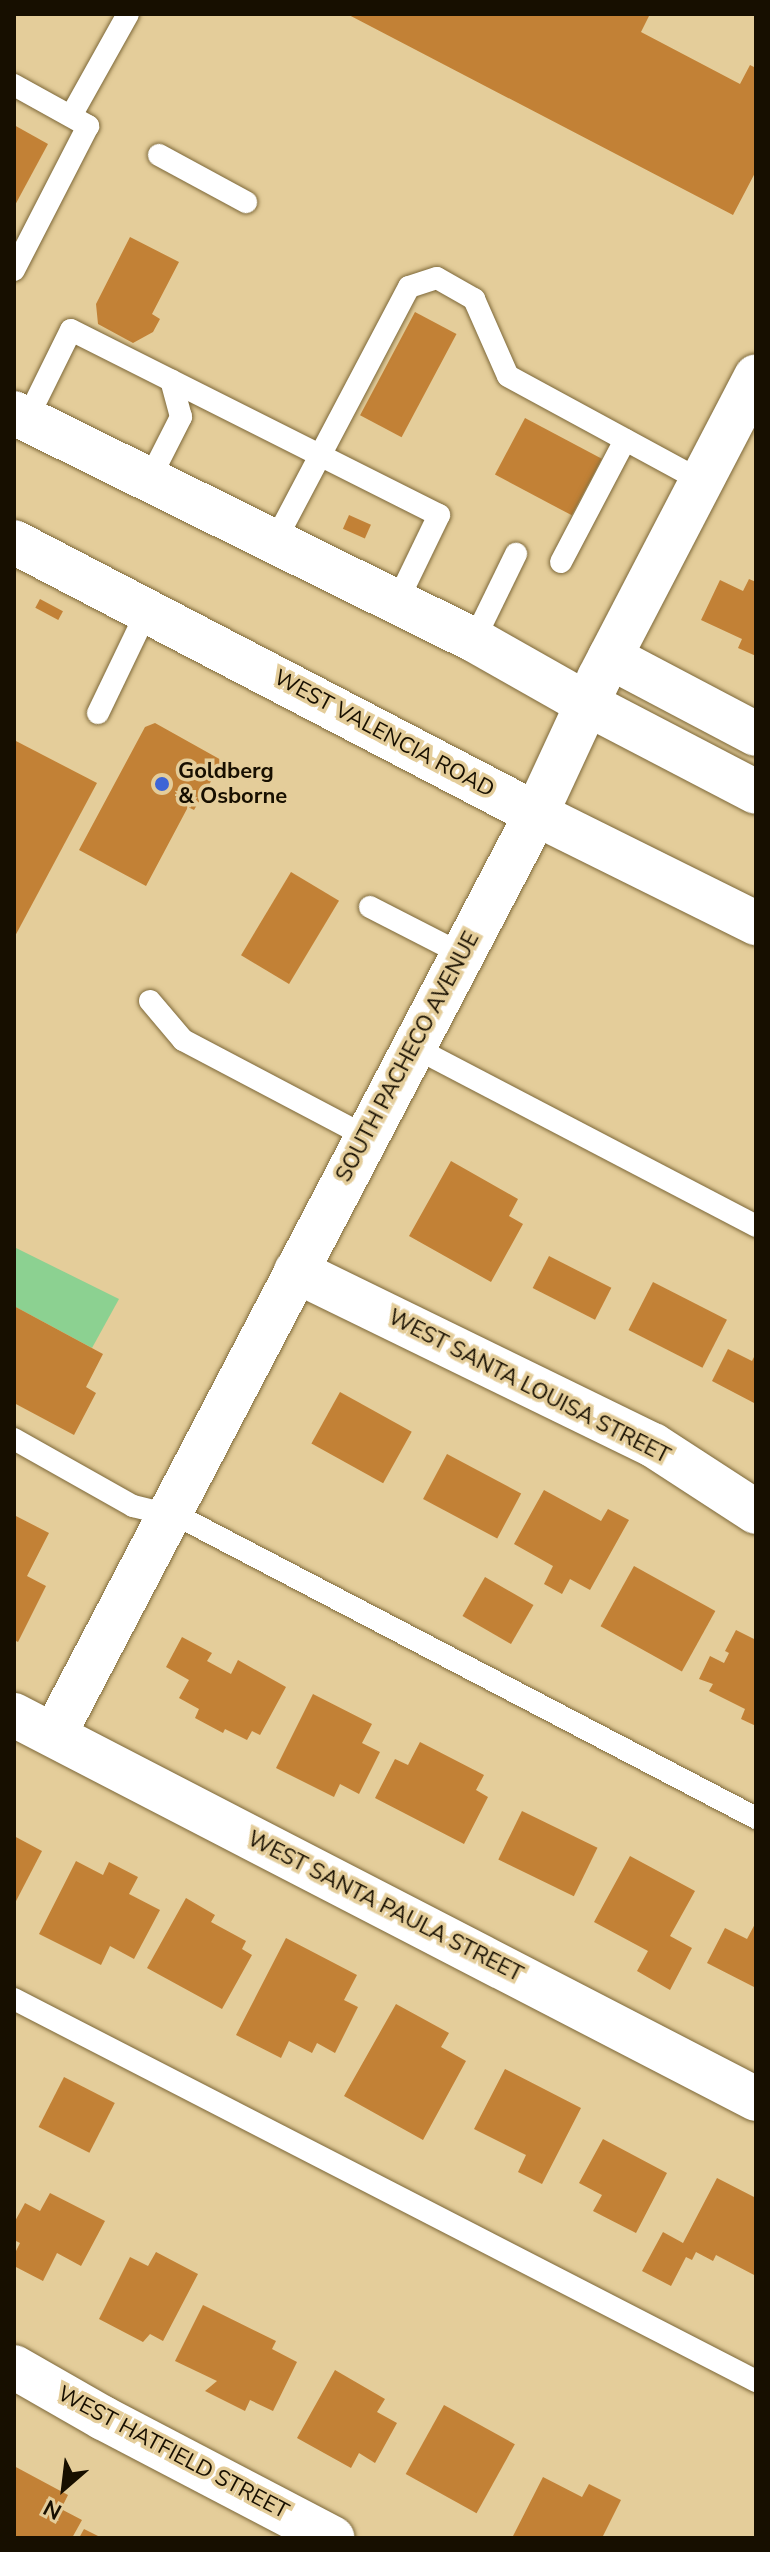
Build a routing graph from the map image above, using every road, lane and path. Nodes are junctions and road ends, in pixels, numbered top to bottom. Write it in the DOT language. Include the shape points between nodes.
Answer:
graph roads {
  1 [pos="128,14"];
  2 [pos="14,85"];
  3 [pos="71,116"];
  4 [pos="159,155"];
  5 [pos="246,202"];
  6 [pos="14,270"];
  7 [pos="756,376"];
  8 [pos="171,380"];
  9 [pos="20,416"];
  10 [pos="746,421"];
  11 [pos="625,440"];
  12 [pos="320,456"];
  13 [pos="149,480"];
  14 [pos="701,481"];
  15 [pos="275,541"];
  16 [pos="15,545"];
  17 [pos="516,554"];
  18 [pos="561,562"];
  19 [pos="397,602"];
  20 [pos="147,611"];
  21 [pos="474,640"];
  22 [pos="610,657"];
  23 [pos="589,705"];
  24 [pos="98,713"];
  25 [pos="756,734"];
  26 [pos="756,792"];
  27 [pos="536,814"];
  28 [pos="370,907"];
  29 [pos="756,923"];
  30 [pos="462,954"];
  31 [pos="150,1001"];
  32 [pos="414,1047"];
  33 [pos="367,1137"];
  34 [pos="756,1226"];
  35 [pos="296,1271"];
  36 [pos="14,1439"];
  37 [pos="756,1512"];
  38 [pos="169,1515"];
  39 [pos="14,1715"];
  40 [pos="54,1735"];
  41 [pos="756,1818"];
  42 [pos="14,1999"];
  43 [pos="756,2099"];
  44 [pos="14,2367"];
  45 [pos="756,2381"];
  46 [pos="333,2538"];
  1 -- 3 [label="lane"];
  2 -- 3 [label="lane"];
  3 -- 6 [label="lane" via="88,126"];
  4 -- 5 [label="lane"];
  7 -- 10 [label="street, SOUTH PACHECO AVENUE"];
  8 -- 9 [label="lane" via="71,330"];
  8 -- 12 [label="lane"];
  8 -- 13 [label="lane" via="181,417"];
  9 -- 13 [label="street"];
  10 -- 14 [label="street, SOUTH PACHECO AVENUE"];
  11 -- 12 [label="lane" via="508,376 474,299 437,278 409,287"];
  11 -- 14 [label="lane"];
  11 -- 18 [label="lane"];
  12 -- 15 [label="lane"];
  12 -- 19 [label="lane" via="439,515"];
  13 -- 15 [label="street"];
  14 -- 22 [label="street, SOUTH PACHECO AVENUE"];
  15 -- 19 [label="street"];
  16 -- 20 [label="street, WEST VALENCIA ROAD"];
  17 -- 21 [label="lane"];
  19 -- 21 [label="street"];
  20 -- 24 [label="lane"];
  20 -- 27 [label="street, WEST VALENCIA ROAD"];
  21 -- 23 [label="street"];
  22 -- 23 [label="street, SOUTH PACHECO AVENUE"];
  22 -- 25 [label="street"];
  23 -- 26 [label="street"];
  23 -- 27 [label="street, SOUTH PACHECO AVENUE"];
  27 -- 29 [label="street, WEST VALENCIA ROAD"];
  27 -- 30 [label="street, SOUTH PACHECO AVENUE"];
  28 -- 30 [label="lane"];
  30 -- 32 [label="street, SOUTH PACHECO AVENUE"];
  31 -- 33 [label="lane" via="183,1040"];
  32 -- 33 [label="street, SOUTH PACHECO AVENUE"];
  32 -- 34 [label="lane"];
  33 -- 35 [label="street, SOUTH PACHECO AVENUE"];
  35 -- 37 [label="street, WEST SANTA LOUISA STREET" via="653,1445"];
  35 -- 38 [label="street, SOUTH PACHECO AVENUE"];
  36 -- 38 [label="lane" via="133,1506"];
  38 -- 40 [label="street, SOUTH PACHECO AVENUE"];
  38 -- 41 [label="lane"];
  39 -- 40 [label="street, WEST SANTA PAULA STREET"];
  40 -- 43 [label="street, WEST SANTA PAULA STREET"];
  42 -- 45 [label="lane"];
  44 -- 46 [label="street, WEST HATFIELD STREET"];
}
